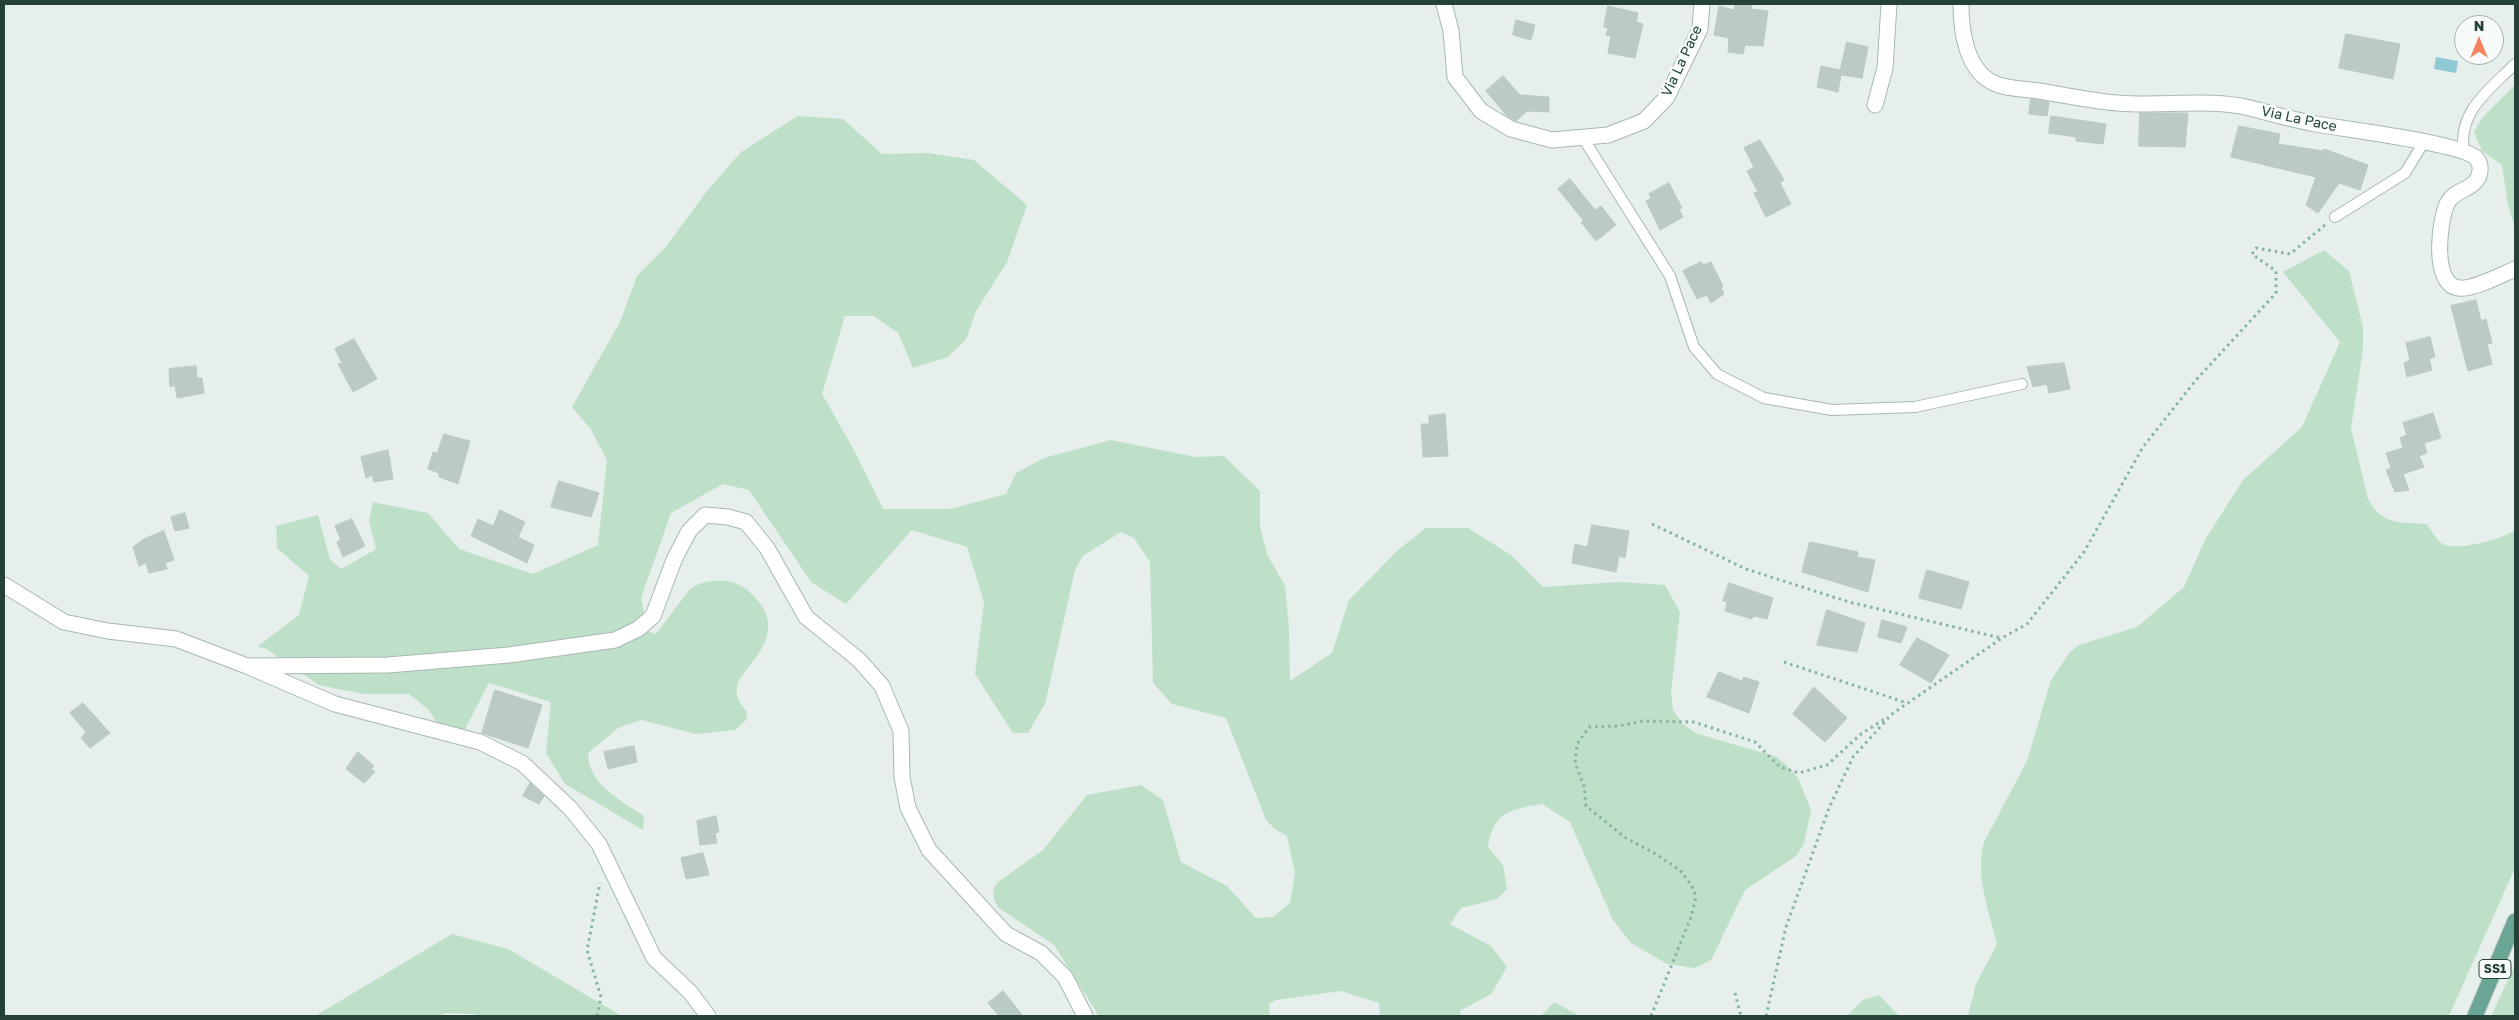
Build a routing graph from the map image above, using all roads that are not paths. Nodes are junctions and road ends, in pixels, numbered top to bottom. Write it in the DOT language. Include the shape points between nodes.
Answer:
graph roads {
  1 [pos="1444,4"];
  2 [pos="1702,4"];
  3 [pos="1889,4"];
  4 [pos="1961,4"];
  5 [pos="2515,64"];
  6 [pos="1875,105"];
  7 [pos="1583,138"];
  8 [pos="2424,142"];
  9 [pos="2464,152"];
  10 [pos="2335,218"];
  11 [pos="2515,270"];
  12 [pos="2022,384"];
  13 [pos="4,585"];
  14 [pos="246,666"];
  15 [pos="2515,921"];
  16 [pos="708,1016"];
  17 [pos="1085,1016"];
  18 [pos="2475,1016"];
  1 -- 7 [label="street, Via La Pace" via="1451,31 1455,77 1481,111 1511,129 1552,140"];
  2 -- 7 [label="street, Via La Pace" via="1700,29 1667,97 1644,121 1608,135"];
  3 -- 6 [label="street" via="1885,68"];
  4 -- 8 [label="street, Via La Pace" via="1966,47 1979,70 1995,84 2118,103 2235,105 2315,124"];
  5 -- 9 [label="lane" via="2471,110 2463,126"];
  7 -- 12 [label="lane" via="1670,276 1694,347 1717,374 1764,398 1832,410 1915,407"];
  8 -- 9 [label="street, Via La Pace"];
  8 -- 10 [label="lane" via="2405,173"];
  9 -- 11 [label="street" via="2476,158 2480,174 2476,182 2449,199 2442,214 2440,255 2446,280 2460,289"];
  13 -- 14 [label="street" via="64,622 176,639"];
  14 -- 16 [label="street" via="335,704 480,742 522,763 570,808 598,844 654,958 690,992"];
  14 -- 17 [label="street" via="388,665 509,655 615,640 638,629 653,616 674,560 690,531 705,515 746,522 767,548 806,617 859,660 882,686 901,731 902,777 908,808 928,850 1006,934 1041,953 1065,977"];
  15 -- 18 [label="main road, SS1"];
}
